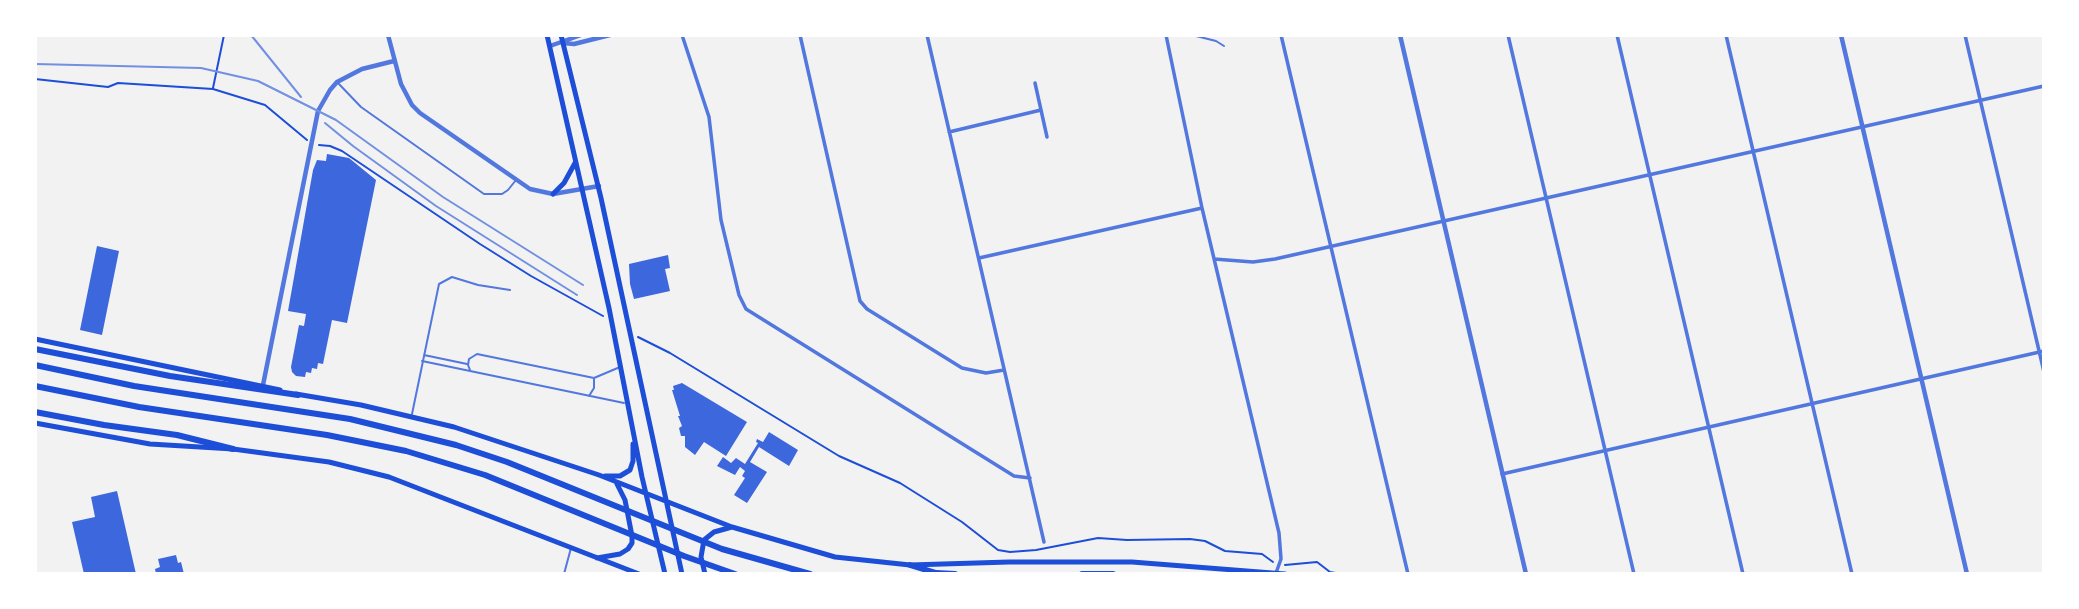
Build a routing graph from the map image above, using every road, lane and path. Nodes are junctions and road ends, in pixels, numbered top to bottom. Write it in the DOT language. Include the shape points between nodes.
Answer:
graph roads {
  1 [pos="224,35"];
  2 [pos="388,35"];
  3 [pos="547,35"];
  4 [pos="561,35"];
  5 [pos="581,35"];
  6 [pos="610,35"];
  7 [pos="682,35"];
  8 [pos="800,35"];
  9 [pos="927,35"];
  10 [pos="1166,35"];
  11 [pos="1192,35"];
  12 [pos="1280,35"];
  13 [pos="1400,35"];
  14 [pos="1508,35"];
  15 [pos="1618,35"];
  16 [pos="1726,35"];
  17 [pos="1841,35"];
  18 [pos="1965,35"];
  19 [pos="563,43"];
  20 [pos="550,46"];
  21 [pos="1224,46"];
  22 [pos="394,61"];
  23 [pos="35,79"];
  24 [pos="337,82"];
  25 [pos="1035,83"];
  26 [pos="2044,86"];
  27 [pos="213,89"];
  28 [pos="1980,101"];
  29 [pos="1041,110"];
  30 [pos="583,125"];
  31 [pos="1862,127"];
  32 [pos="568,129"];
  33 [pos="949,132"];
  34 [pos="1047,136"];
  35 [pos="305,139"];
  36 [pos="318,145"];
  37 [pos="1753,151"];
  38 [pos="575,163"];
  39 [pos="1651,173"];
  40 [pos="516,179"];
  41 [pos="599,186"];
  42 [pos="581,190"];
  43 [pos="553,194"];
  44 [pos="1545,197"];
  45 [pos="1202,208"];
  46 [pos="1443,221"];
  47 [pos="480,244"];
  48 [pos="1331,246"];
  49 [pos="614,253"];
  50 [pos="597,257"];
  51 [pos="978,259"];
  52 [pos="1214,260"];
  53 [pos="510,290"];
  54 [pos="35,339"];
  55 [pos="35,349"];
  56 [pos="2042,351"];
  57 [pos="423,355"];
  58 [pos="422,361"];
  59 [pos="637,362"];
  60 [pos="468,364"];
  61 [pos="35,365"];
  62 [pos="621,366"];
  63 [pos="1004,370"];
  64 [pos="2044,372"];
  65 [pos="473,373"];
  66 [pos="594,378"];
  67 [pos="1922,379"];
  68 [pos="263,385"];
  69 [pos="35,386"];
  70 [pos="298,395"];
  71 [pos="588,397"];
  72 [pos="1813,403"];
  73 [pos="629,404"];
  74 [pos="35,412"];
  75 [pos="411,416"];
  76 [pos="35,423"];
  77 [pos="783,424"];
  78 [pos="1709,427"];
  79 [pos="632,430"];
  80 [pos="233,449"];
  81 [pos="1606,451"];
  82 [pos="1502,474"];
  83 [pos="599,475"];
  84 [pos="1030,478"];
  85 [pos="617,484"];
  86 [pos="646,495"];
  87 [pos="666,502"];
  88 [pos="732,527"];
  89 [pos="1044,542"];
  90 [pos="571,548"];
  91 [pos="595,558"];
  92 [pos="1276,563"];
  93 [pos="910,565"];
  94 [pos="1285,565"];
  95 [pos="682,573"];
  96 [pos="1276,573"];
  97 [pos="564,574"];
  98 [pos="639,574"];
  99 [pos="665,574"];
  100 [pos="705,574"];
  101 [pos="735,574"];
  102 [pos="810,574"];
  103 [pos="955,574"];
  104 [pos="1082,574"];
  105 [pos="1112,574"];
  106 [pos="1285,574"];
  107 [pos="1341,574"];
  108 [pos="1408,574"];
  109 [pos="1526,574"];
  110 [pos="1634,574"];
  111 [pos="1743,574"];
  112 [pos="1852,574"];
  113 [pos="1966,574"];
  1 -- 27 [label="path"];
  2 -- 22 [label="street"];
  3 -- 20 [label="main road"];
  4 -- 19 [label="main road"];
  5 -- 19 [label="street"];
  6 -- 19 [label="street"];
  7 -- 84 [label="street" via="709,117 721,220 746,309 1014,476"];
  8 -- 63 [label="street" via="860,301 962,368 986,373"];
  9 -- 33 [label="street"];
  10 -- 45 [label="street"];
  11 -- 21 [label="lane"];
  12 -- 48 [label="street"];
  13 -- 46 [label="street"];
  14 -- 44 [label="street"];
  15 -- 39 [label="street"];
  16 -- 37 [label="street"];
  17 -- 31 [label="street"];
  18 -- 28 [label="street"];
  19 -- 20 [label="street"];
  19 -- 30 [label="main road"];
  20 -- 32 [label="main road"];
  22 -- 24 [label="street" via="362,69"];
  22 -- 40 [label="street" via="406,95 420,113"];
  23 -- 27 [label="path" via="108,88 118,83"];
  24 -- 40 [label="lane" via="361,107 484,194 505,193"];
  24 -- 68 [label="street" via="318,111"];
  25 -- 29 [label="street"];
  26 -- 28 [label="street"];
  27 -- 35 [label="path" via="265,105"];
  28 -- 31 [label="street"];
  28 -- 56 [label="street"];
  29 -- 33 [label="street"];
  29 -- 34 [label="street"];
  30 -- 32 [label="main road"];
  30 -- 41 [label="main road"];
  31 -- 37 [label="street"];
  31 -- 67 [label="street"];
  32 -- 38 [label="main road"];
  33 -- 51 [label="street"];
  36 -- 47 [label="path" via="342,151"];
  37 -- 39 [label="street"];
  37 -- 72 [label="street"];
  38 -- 42 [label="main road"];
  38 -- 43 [label="main road"];
  39 -- 44 [label="street"];
  39 -- 78 [label="street"];
  40 -- 43 [label="street" via="530,189"];
  41 -- 42 [label="street"];
  41 -- 49 [label="main road"];
  42 -- 43 [label="street"];
  42 -- 50 [label="main road"];
  44 -- 46 [label="street"];
  44 -- 81 [label="street"];
  45 -- 51 [label="street"];
  45 -- 52 [label="street"];
  46 -- 48 [label="street"];
  46 -- 82 [label="street"];
  48 -- 52 [label="street" via="1263,261"];
  48 -- 108 [label="street"];
  49 -- 50 [label="main road"];
  49 -- 59 [label="main road"];
  50 -- 62 [label="main road"];
  51 -- 63 [label="street"];
  52 -- 96 [label="street" via="1279,533 1281,559"];
  53 -- 57 [label="lane" via="452,277 442,280"];
  54 -- 68 [label="main road"];
  55 -- 70 [label="highway"];
  56 -- 64 [label="street"];
  56 -- 67 [label="street"];
  57 -- 58 [label="lane"];
  57 -- 60 [label="lane"];
  58 -- 65 [label="lane"];
  58 -- 75 [label="lane"];
  59 -- 62 [label="main road"];
  59 -- 87 [label="main road"];
  60 -- 65 [label="lane"];
  60 -- 66 [label="lane" via="477,354"];
  61 -- 102 [label="highway" via="134,386 350,419 456,445 722,549"];
  62 -- 66 [label="lane"];
  62 -- 73 [label="main road"];
  63 -- 84 [label="street"];
  65 -- 71 [label="lane"];
  66 -- 71 [label="lane"];
  67 -- 72 [label="street"];
  67 -- 113 [label="street"];
  68 -- 70 [label="main road"];
  69 -- 101 [label="highway" via="139,407 353,439 420,455 485,475"];
  70 -- 75 [label="main road"];
  71 -- 73 [label="lane"];
  72 -- 78 [label="street"];
  72 -- 112 [label="street"];
  73 -- 79 [label="main road"];
  74 -- 80 [label="highway"];
  75 -- 83 [label="main road"];
  76 -- 80 [label="main road" via="150,444"];
  77 -- 92 [label="path" via="900,484 1004,552 1093,538 1190,539 1225,551 1262,554"];
  78 -- 81 [label="street"];
  78 -- 111 [label="street"];
  79 -- 83 [label="main road" via="629,470 620,476"];
  79 -- 86 [label="main road"];
  80 -- 90 [label="main road" via="329,462 389,477"];
  81 -- 82 [label="street"];
  81 -- 110 [label="street"];
  82 -- 109 [label="street"];
  83 -- 85 [label="main road"];
  84 -- 89 [label="street"];
  85 -- 86 [label="main road"];
  85 -- 91 [label="main road" via="625,500 632,543 611,556"];
  86 -- 87 [label="main road"];
  86 -- 99 [label="main road"];
  87 -- 88 [label="main road"];
  87 -- 95 [label="main road"];
  88 -- 93 [label="main road" via="835,557"];
  88 -- 100 [label="main road" via="704,540"];
  90 -- 91 [label="main road"];
  90 -- 97 [label="lane"];
  91 -- 98 [label="main road"];
  93 -- 96 [label="main road" via="1132,562"];
  93 -- 103 [label="highway"];
  94 -- 107 [label="path" via="1317,562"];
  96 -- 106 [label="main road"];
  104 -- 105 [label="highway"];
}
